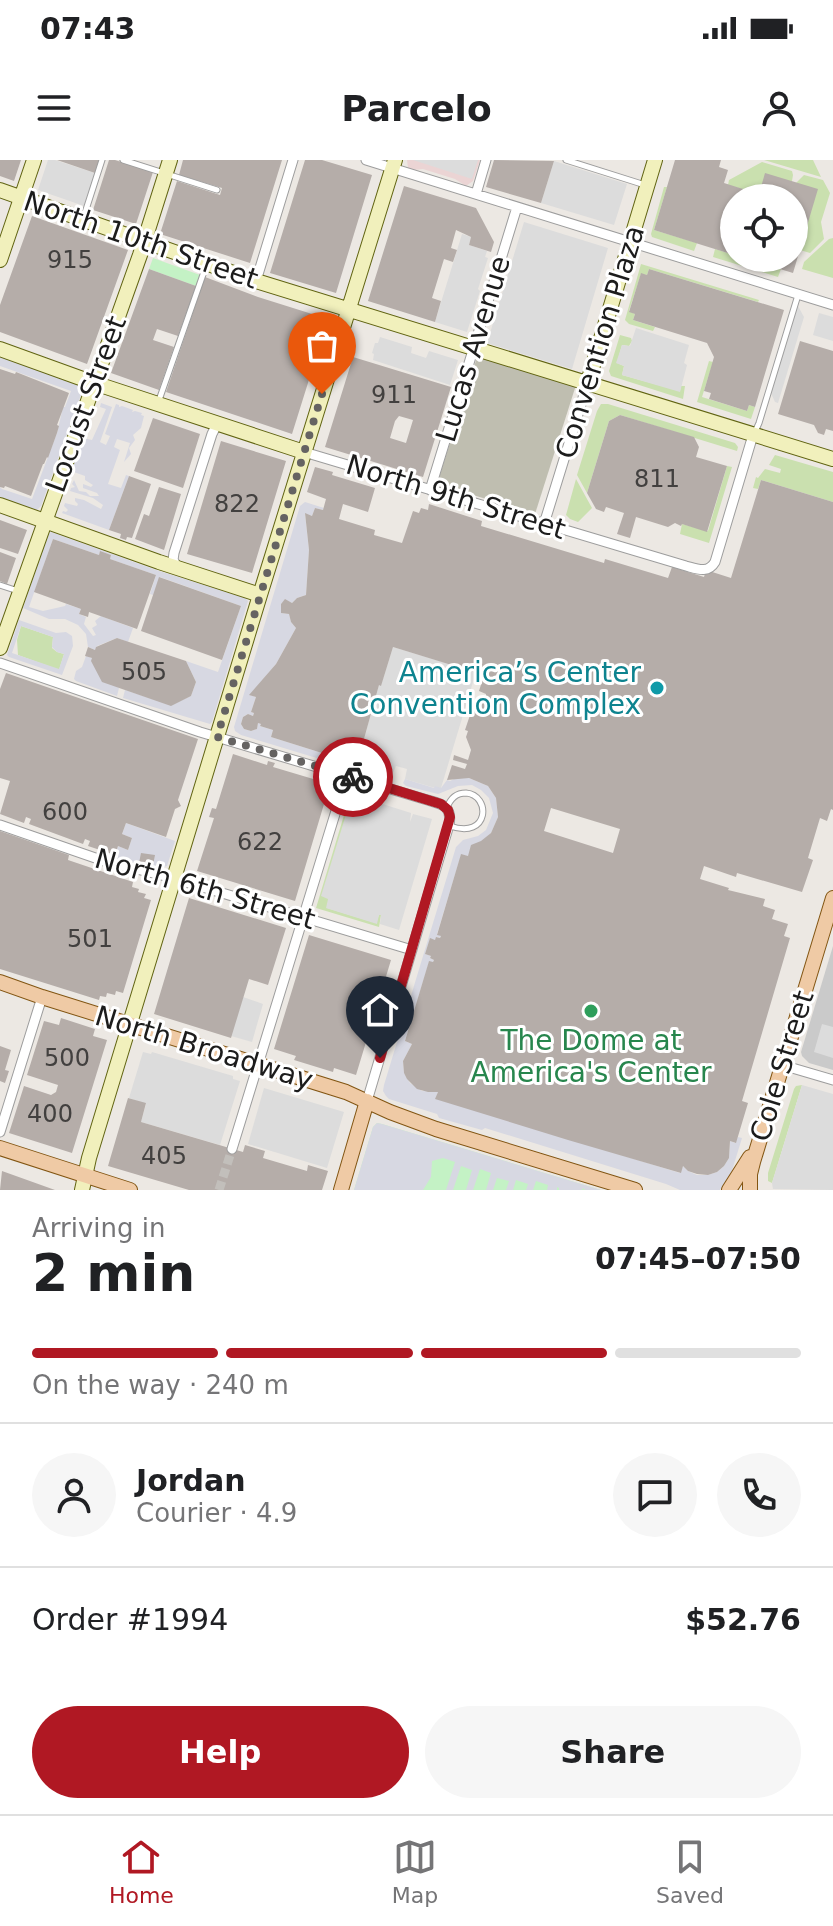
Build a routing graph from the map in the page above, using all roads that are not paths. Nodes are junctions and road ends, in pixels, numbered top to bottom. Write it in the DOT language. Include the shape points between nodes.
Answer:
graph roads {
  1 [pos="34,160"];
  2 [pos="102,160"];
  3 [pos="123,160"];
  4 [pos="293,160"];
  5 [pos="366,160"];
  6 [pos="486,160"];
  7 [pos="566,160"];
  8 [pos="655,160"];
  9 [pos="393,164"];
  10 [pos="168,167"];
  11 [pos="647,186"];
  12 [pos="0,190"];
  13 [pos="217,190"];
  14 [pos="476,194"];
  15 [pos="22,198"];
  16 [pos="517,207"];
  17 [pos="83,220"];
  18 [pos="144,242"];
  19 [pos="630,243"];
  20 [pos="0,260"];
  21 [pos="207,265"];
  22 [pos="256,281"];
  23 [pos="798,295"];
  24 [pos="833,305"];
  25 [pos="348,310"];
  26 [pos="0,349"];
  27 [pos="474,349"];
  28 [pos="94,383"];
  29 [pos="587,385"];
  30 [pos="158,403"];
  31 [pos="221,425"];
  32 [pos="753,435"];
  33 [pos="304,452"];
  34 [pos="833,459"];
  35 [pos="430,490"];
  36 [pos="0,505"];
  37 [pos="44,521"];
  38 [pos="544,524"];
  39 [pos="178,568"];
  40 [pos="0,585"];
  41 [pos="20,592"];
  42 [pos="260,595"];
  43 [pos="0,648"];
  44 [pos="0,663"];
  45 [pos="217,737"];
  46 [pos="347,775"];
  47 [pos="448,811"];
  48 [pos="0,825"];
  49 [pos="449,825"];
  50 [pos="174,879"];
  51 [pos="833,898"];
  52 [pos="303,917"];
  53 [pos="830,921"];
  54 [pos="412,950"];
  55 [pos="0,982"];
  56 [pos="42,997"];
  57 [pos="130,1025"];
  58 [pos="258,1065"];
  59 [pos="782,1065"];
  60 [pos="833,1080"];
  61 [pos="367,1101"];
  62 [pos="0,1132"];
  63 [pos="757,1147"];
  64 [pos="0,1148"];
  65 [pos="232,1149"];
  66 [pos="84,1183"];
  67 [pos="130,1190"];
  68 [pos="341,1190"];
  69 [pos="635,1190"];
  70 [pos="729,1190"];
  71 [pos="750,1190"];
  1 -- 15 [label="street"];
  2 -- 17 [label="lane"];
  3 -- 10 [label="lane"];
  4 -- 22 [label="street"];
  5 -- 9 [label="street"];
  6 -- 14 [label="street"];
  7 -- 11 [label="lane"];
  8 -- 11 [label="street, Convention Plaza"];
  9 -- 14 [label="street"];
  9 -- 25 [label="street"];
  10 -- 13 [label="lane"];
  10 -- 18 [label="street, Locust Street"];
  11 -- 19 [label="street, Convention Plaza"];
  12 -- 15 [label="street, North 10th Street"];
  14 -- 16 [label="street"];
  15 -- 17 [label="street, North 10th Street"];
  15 -- 20 [label="street"];
  16 -- 19 [label="street"];
  16 -- 27 [label="street, Lucas Avenue"];
  17 -- 18 [label="street, North 10th Street"];
  18 -- 21 [label="street, North 10th Street"];
  18 -- 28 [label="street, Locust Street"];
  19 -- 23 [label="street"];
  19 -- 29 [label="street, Convention Plaza"];
  21 -- 22 [label="street, North 10th Street"];
  21 -- 30 [label="lane"];
  22 -- 25 [label="street, North 10th Street"];
  23 -- 24 [label="street"];
  23 -- 32 [label="lane"];
  25 -- 27 [label="street, North 10th Street"];
  25 -- 33 [label="street"];
  26 -- 28 [label="street, North 9th Street"];
  27 -- 29 [label="street, North 10th Street"];
  27 -- 35 [label="street, Lucas Avenue"];
  28 -- 30 [label="street, North 9th Street"];
  28 -- 37 [label="street, Locust Street"];
  29 -- 32 [label="street, North 10th Street"];
  29 -- 38 [label="street, Convention Plaza"];
  30 -- 31 [label="street, North 9th Street"];
  31 -- 33 [label="street, North 9th Street"];
  31 -- 39 [label="street" via="212,434 173,557"];
  32 -- 34 [label="street, North 10th Street"];
  32 -- 38 [label="street, North 9th Street" via="712,568 686,566"];
  33 -- 35 [label="street, North 9th Street"];
  33 -- 42 [label="street"];
  35 -- 38 [label="street, North 9th Street"];
  36 -- 37 [label="street"];
  37 -- 39 [label="street"];
  37 -- 41 [label="street, Locust Street"];
  39 -- 42 [label="street"];
  40 -- 41 [label="lane"];
  41 -- 43 [label="street, Locust Street"];
  42 -- 45 [label="street"];
  44 -- 45 [label="street"];
  45 -- 46 [label="street"];
  45 -- 50 [label="street"];
  46 -- 47 [label="street" via="441,804"];
  46 -- 52 [label="street"];
  47 -- 49 [label="street"];
  47 -- 49 [label="lane" via="452,798 469,793 483,810 472,828"];
  48 -- 50 [label="street, North 6th Street"];
  49 -- 54 [label="street"];
  50 -- 52 [label="street, North 6th Street"];
  50 -- 57 [label="street"];
  51 -- 53 [label="main road, Cole Street"];
  52 -- 54 [label="street, North 6th Street"];
  52 -- 58 [label="street"];
  53 -- 59 [label="main road, Cole Street"];
  54 -- 61 [label="street"];
  55 -- 56 [label="main road, North Broadway"];
  56 -- 57 [label="main road, North Broadway"];
  56 -- 62 [label="street"];
  57 -- 58 [label="main road, North Broadway"];
  57 -- 66 [label="street"];
  58 -- 61 [label="main road, North Broadway"];
  58 -- 65 [label="street"];
  59 -- 60 [label="street"];
  59 -- 63 [label="main road, Cole Street"];
  61 -- 68 [label="main road"];
  61 -- 69 [label="main road, North Broadway" via="436,1129"];
  63 -- 70 [label="main road"];
  63 -- 71 [label="main road, Cole Street"];
  64 -- 66 [label="main road"];
  66 -- 67 [label="main road"];
}
